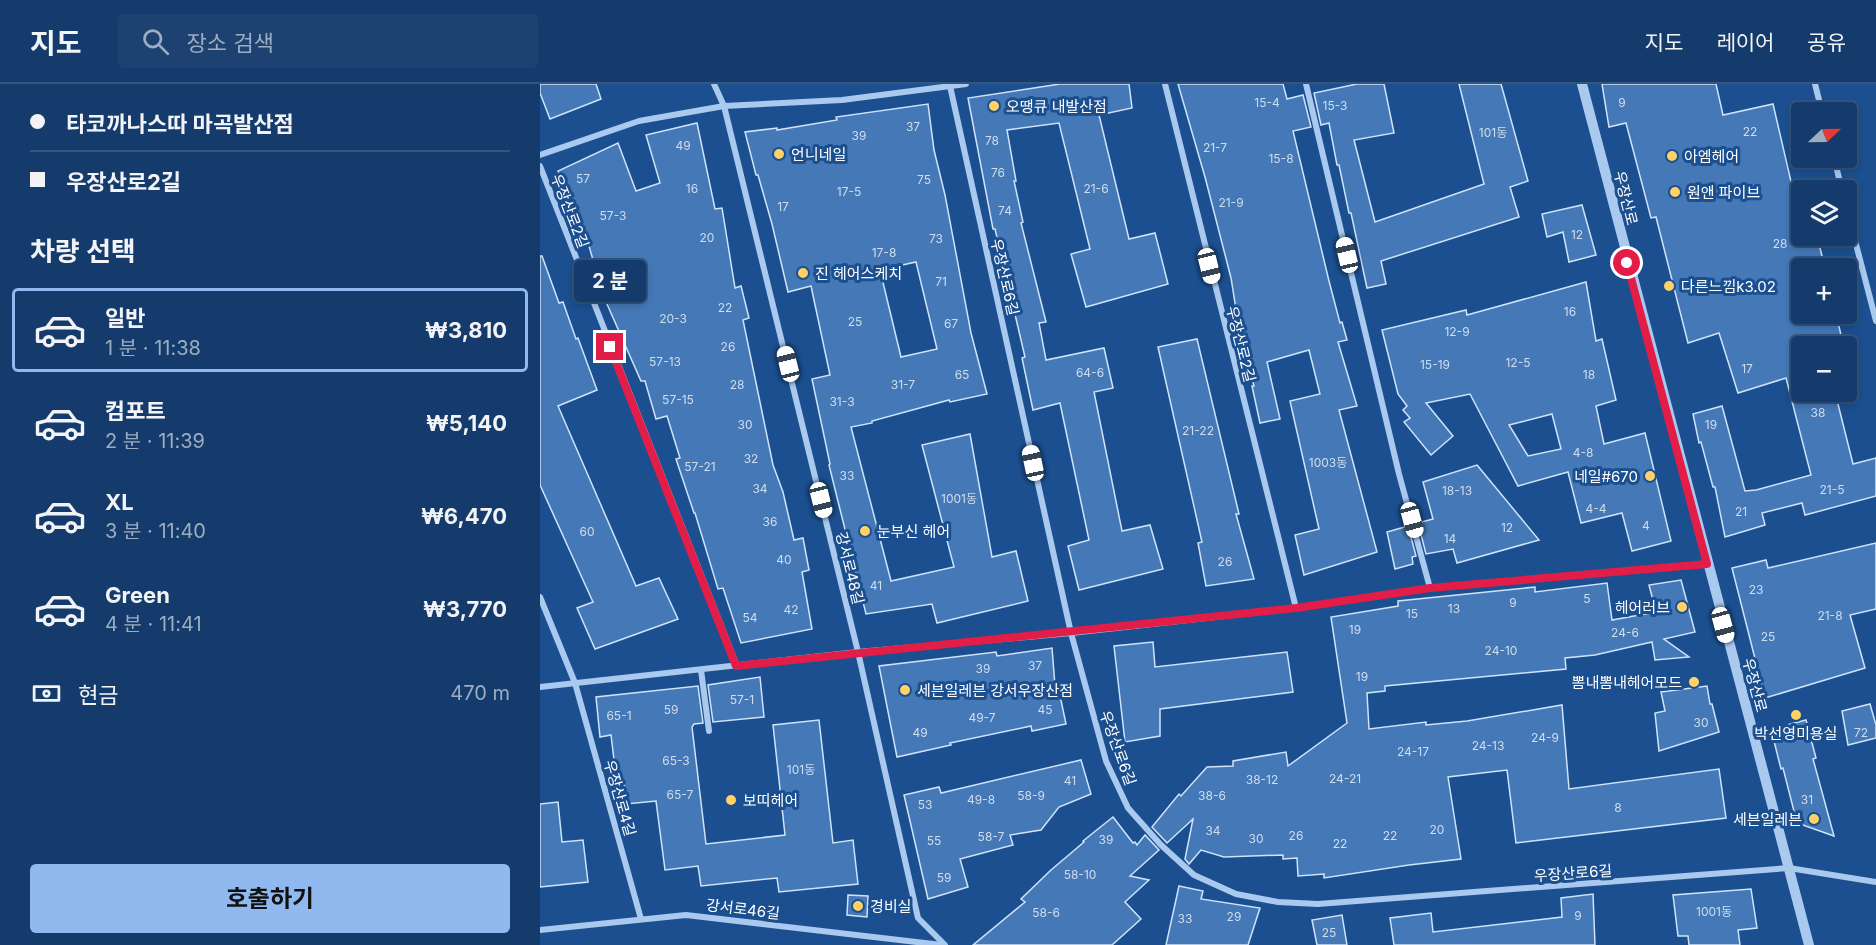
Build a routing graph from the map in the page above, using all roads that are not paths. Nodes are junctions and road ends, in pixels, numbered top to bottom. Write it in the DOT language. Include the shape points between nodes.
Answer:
graph roads {
  1 [pos="714,84"];
  2 [pos="966,84"];
  3 [pos="1165,84"];
  4 [pos="1306,84"];
  5 [pos="1582,84"];
  6 [pos="1815,84"];
  7 [pos="950,86"];
  8 [pos="1820,102"];
  9 [pos="724,106"];
  10 [pos="540,155"];
  11 [pos="540,166"];
  12 [pos="1856,246"];
  13 [pos="1876,321"];
  14 [pos="1707,564"];
  15 [pos="1430,588"];
  16 [pos="540,597"];
  17 [pos="1296,608"];
  18 [pos="1071,633"];
  19 [pos="858,652"];
  20 [pos="736,666"];
  21 [pos="701,669"];
  22 [pos="575,683"];
  23 [pos="540,687"];
  24 [pos="709,731"];
  25 [pos="1789,868"];
  26 [pos="1876,882"];
  27 [pos="641,919"];
  28 [pos="540,930"];
  29 [pos="944,945"];
  30 [pos="1809,945"];
  1 -- 9 [label="street, 강서로48길"];
  2 -- 7 [label="street"];
  3 -- 17 [label="street, 우장산로2길"];
  4 -- 15 [label="street"];
  5 -- 14 [label="street, 우장산로"];
  6 -- 8 [label="street"];
  7 -- 9 [label="street" via="843,100"];
  7 -- 18 [label="street, 우장산로6길"];
  9 -- 10 [label="street" via="639,122"];
  9 -- 19 [label="street, 강서로48길"];
  11 -- 20 [label="street, 우장산로2길"];
  12 -- 13 [label="street"];
  14 -- 15 [label="street"];
  14 -- 25 [label="street, 우장산로"];
  15 -- 17 [label="street"];
  16 -- 22 [label="street"];
  17 -- 18 [label="street"];
  18 -- 19 [label="street"];
  18 -- 25 [label="street, 우장산로6길" via="1106,761 1128,808 1194,875 1236,894 1318,904"];
  19 -- 20 [label="street"];
  19 -- 29 [label="street, 강서로48길" via="918,918"];
  20 -- 21 [label="street"];
  21 -- 22 [label="street"];
  21 -- 24 [label="street"];
  22 -- 23 [label="street"];
  22 -- 27 [label="street, 우장산로4길"];
  25 -- 26 [label="street, 우장산로6길"];
  25 -- 30 [label="street, 우장산로"];
  27 -- 28 [label="street, 강서로46길"];
  27 -- 29 [label="street, 강서로46길" via="686,915"];
}
